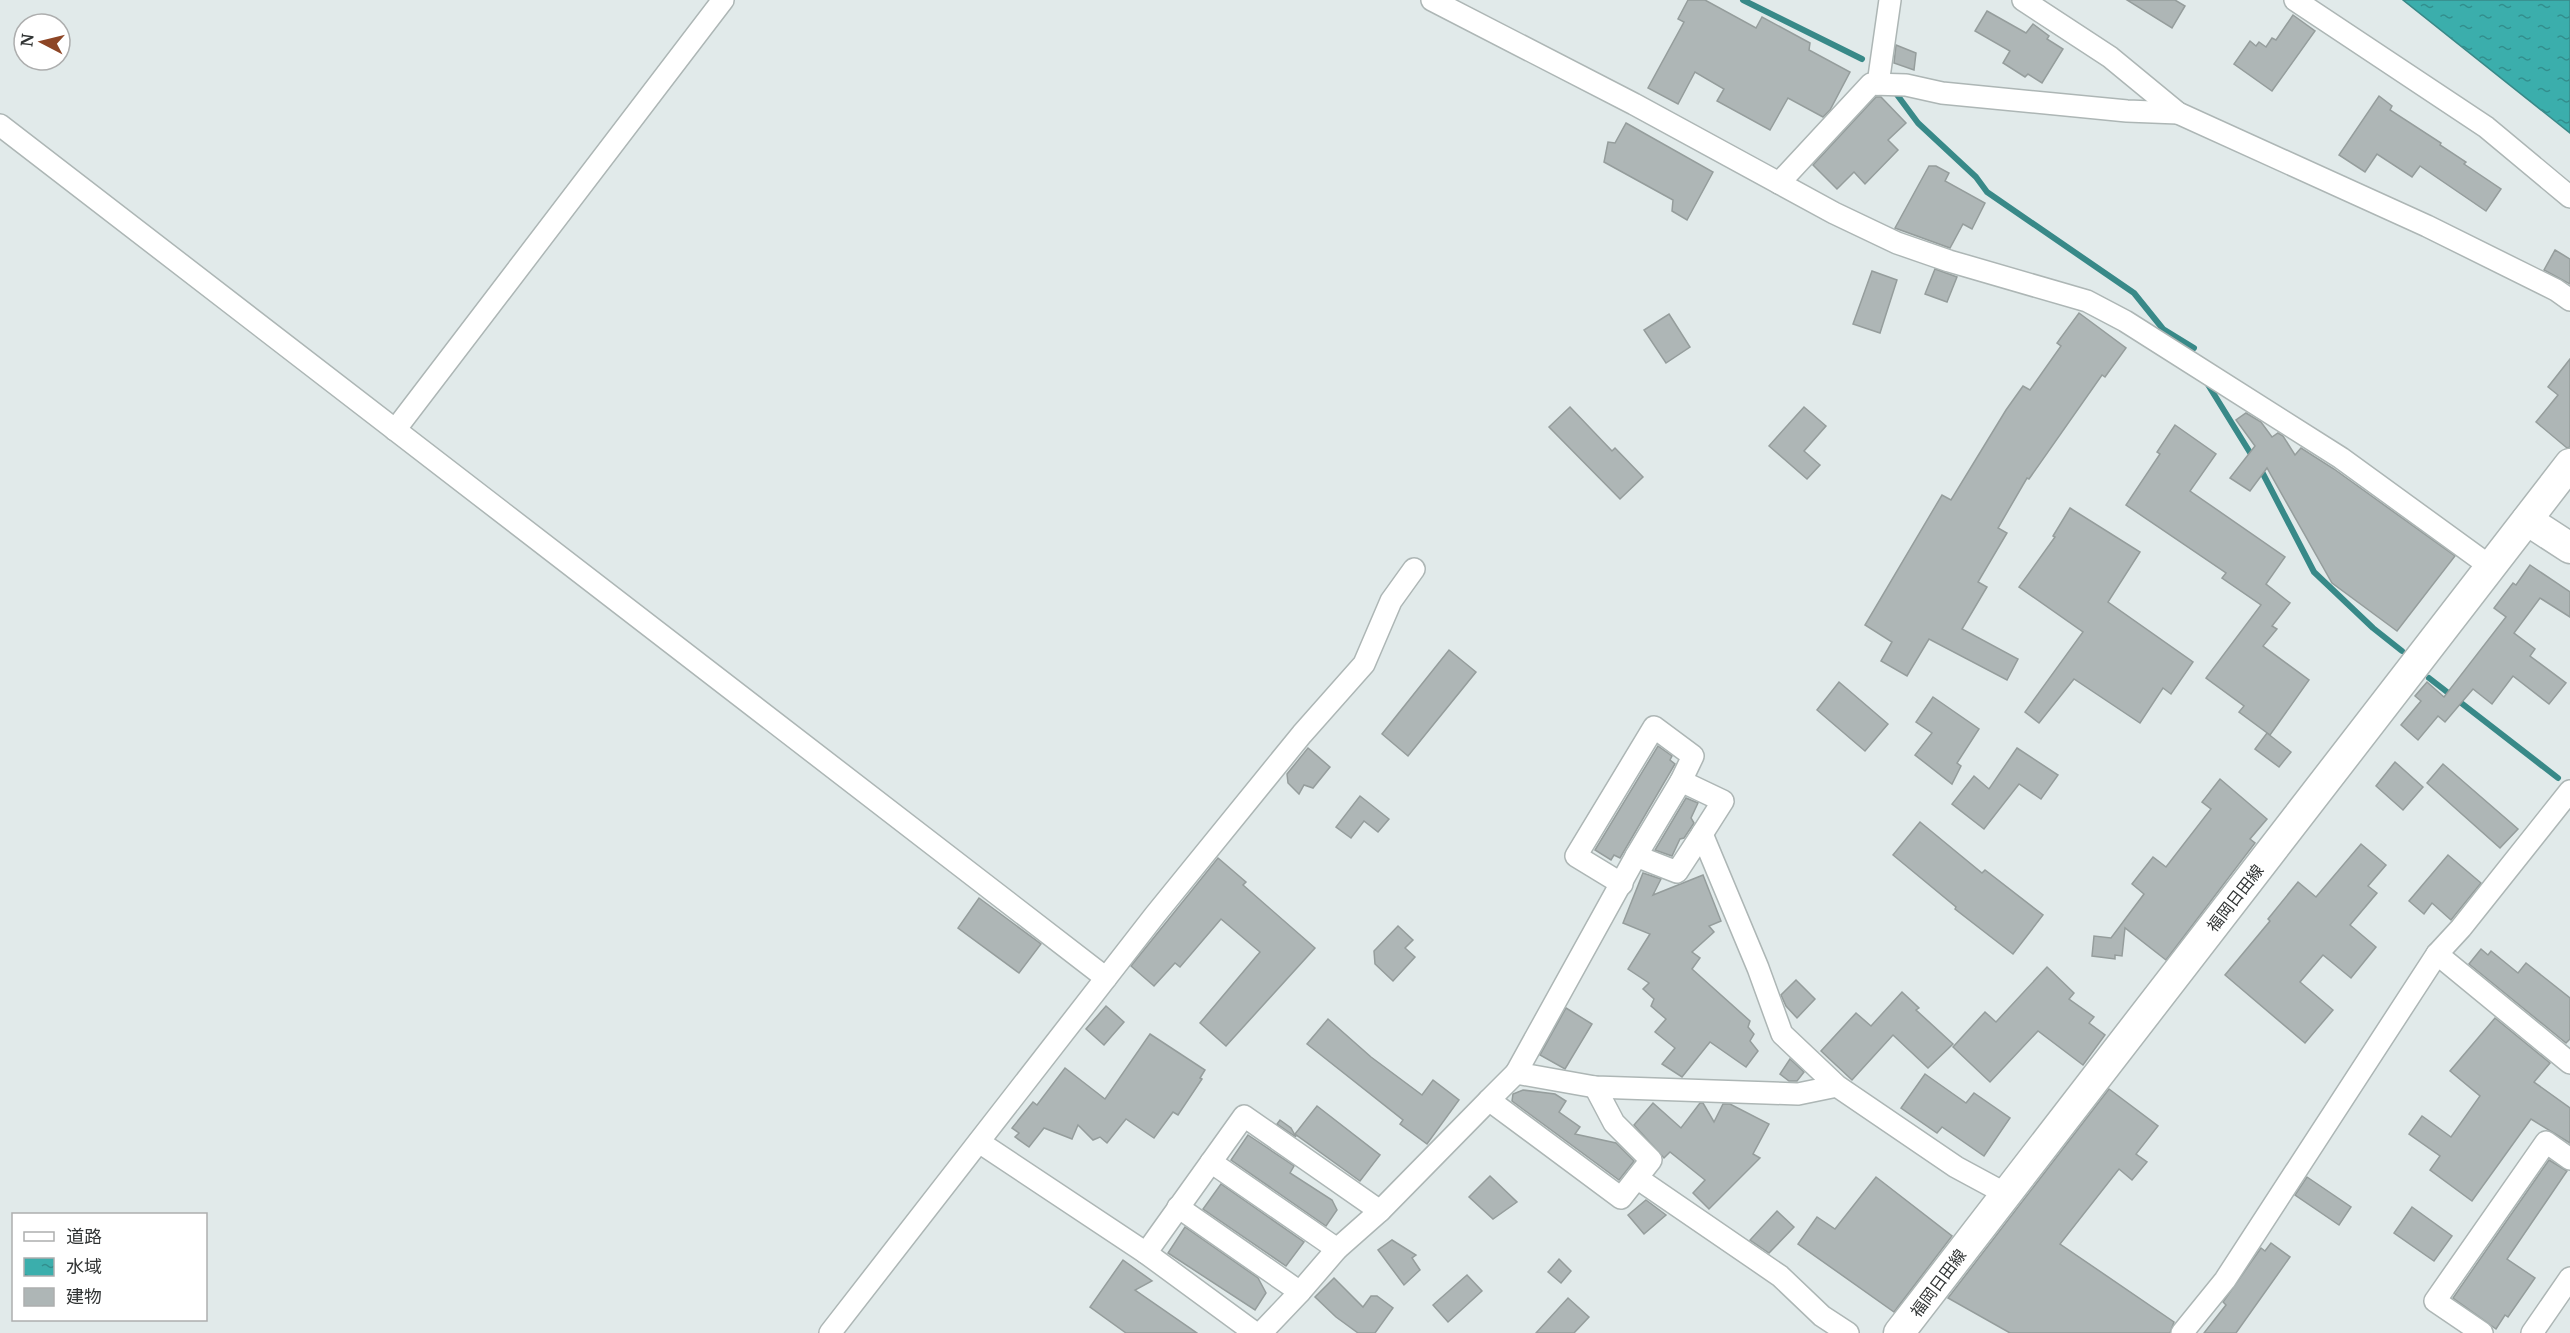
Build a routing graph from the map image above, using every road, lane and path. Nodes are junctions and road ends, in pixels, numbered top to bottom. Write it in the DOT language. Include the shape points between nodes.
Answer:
graph roads {
  1 [pos="723,0"];
  2 [pos="1432,0"];
  3 [pos="1890,0"];
  4 [pos="2023,0"];
  5 [pos="2295,0"];
  6 [pos="1878,84"];
  7 [pos="2178,113"];
  8 [pos="0,125"];
  9 [pos="1779,183"];
  10 [pos="2570,197"];
  11 [pos="2570,300"];
  12 [pos="395,430"];
  13 [pos="2570,464"];
  14 [pos="2527,520"];
  15 [pos="2570,548"];
  16 [pos="2491,567"];
  17 [pos="1414,569"];
  18 [pos="1681,781"];
  19 [pos="2570,791"];
  20 [pos="1702,834"];
  21 [pos="1636,856"];
  22 [pos="1622,884"];
  23 [pos="2437,954"];
  24 [pos="1106,978"];
  25 [pos="2570,1063"];
  26 [pos="1516,1073"];
  27 [pos="1837,1086"];
  28 [pos="1595,1087"];
  29 [pos="1489,1100"];
  30 [pos="979,1142"];
  31 [pos="2570,1159"];
  32 [pos="1211,1162"];
  33 [pos="1637,1178"];
  34 [pos="2006,1194"];
  35 [pos="1178,1207"];
  36 [pos="1380,1211"];
  37 [pos="1337,1249"];
  38 [pos="1146,1253"];
  39 [pos="2570,1278"];
  40 [pos="1300,1292"];
  41 [pos="830,1333"];
  42 [pos="1255,1333"];
  43 [pos="1261,1333"];
  44 [pos="1848,1333"];
  45 [pos="1899,1333"];
  46 [pos="2182,1333"];
  47 [pos="2482,1333"];
  48 [pos="2532,1333"];
  1 -- 12 [label="street"];
  2 -- 9 [label="street"];
  3 -- 6 [label="street"];
  4 -- 7 [label="street" via="2110,57"];
  5 -- 10 [label="street" via="2486,127"];
  6 -- 7 [label="street"];
  6 -- 9 [label="street" via="1871,84"];
  7 -- 11 [label="street" via="2427,226"];
  8 -- 12 [label="street"];
  9 -- 16 [label="street" via="1897,243 2087,301 2126,321 2341,458"];
  12 -- 24 [label="street"];
  13 -- 14 [label="main road, 福岡日田線"];
  14 -- 15 [label="main road"];
  14 -- 16 [label="main road, 福岡日田線"];
  16 -- 34 [label="main road, 福岡日田線"];
  17 -- 24 [label="street" via="1390,601 1364,664 1239,810"];
  18 -- 20 [label="street" via="1722,801"];
  18 -- 21 [label="street"];
  18 -- 22 [label="street" via="1693,756 1654,727 1576,855"];
  19 -- 23 [label="street"];
  20 -- 21 [label="street" via="1677,872"];
  20 -- 27 [label="street" via="1782,1034"];
  21 -- 22 [label="street"];
  22 -- 26 [label="street"];
  23 -- 25 [label="street"];
  23 -- 46 [label="street" via="2225,1280"];
  24 -- 30 [label="street"];
  26 -- 28 [label="street"];
  26 -- 29 [label="street"];
  27 -- 28 [label="street" via="1798,1094"];
  27 -- 34 [label="street" via="1956,1167"];
  28 -- 33 [label="street" via="1614,1122 1651,1160"];
  29 -- 33 [label="street" via="1621,1198"];
  29 -- 36 [label="street"];
  30 -- 38 [label="street"];
  30 -- 41 [label="street"];
  31 -- 47 [label="street" via="2546,1143 2435,1300"];
  32 -- 35 [label="street"];
  32 -- 36 [label="street" via="1244,1116"];
  32 -- 37 [label="street"];
  33 -- 44 [label="street" via="1780,1276 1822,1316"];
  34 -- 45 [label="main road, 福岡日田線"];
  35 -- 38 [label="street"];
  35 -- 40 [label="street"];
  36 -- 37 [label="street"];
  37 -- 40 [label="street"];
  38 -- 42 [label="street"];
  39 -- 48 [label="street"];
  40 -- 43 [label="street"];
}
